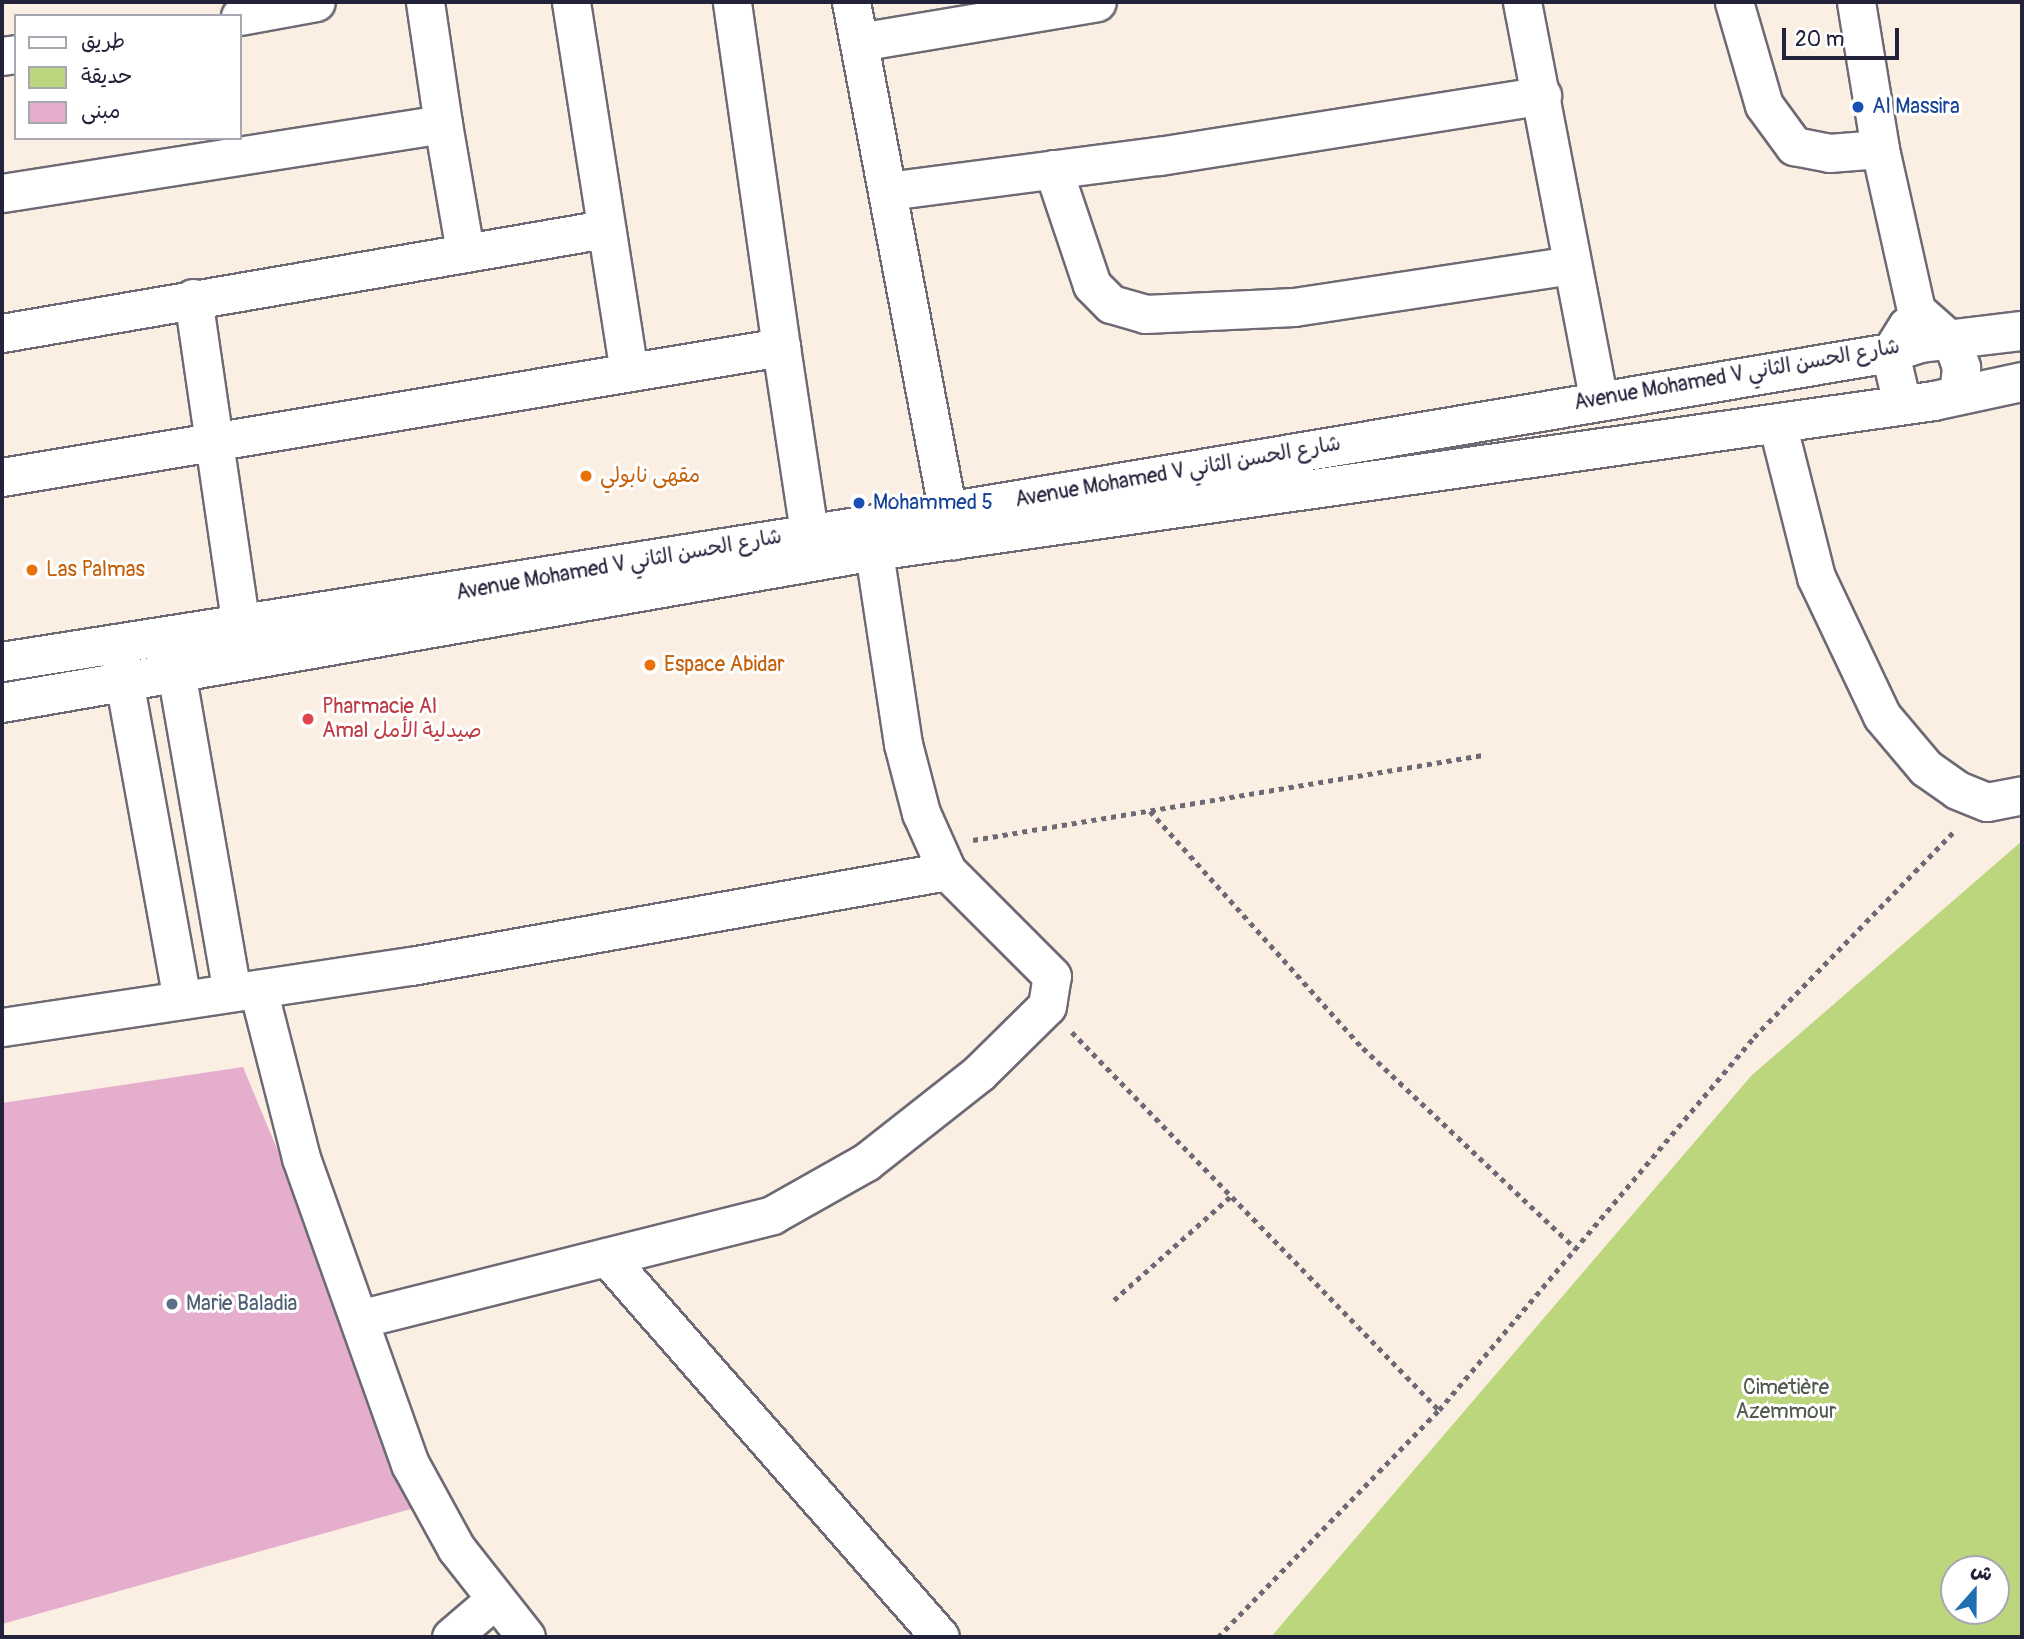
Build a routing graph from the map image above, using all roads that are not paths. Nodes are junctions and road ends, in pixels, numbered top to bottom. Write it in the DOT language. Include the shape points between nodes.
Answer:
graph roads {
  1 [pos="316,2"];
  2 [pos="425,2"];
  3 [pos="571,2"];
  4 [pos="732,2"];
  5 [pos="851,2"];
  6 [pos="1097,2"];
  7 [pos="1522,2"];
  8 [pos="1734,2"];
  9 [pos="1856,2"];
  10 [pos="242,16"];
  11 [pos="859,42"];
  12 [pos="1542,95"];
  13 [pos="443,124"];
  14 [pos="1880,149"];
  15 [pos="1054,169"];
  16 [pos="888,191"];
  17 [pos="2,193"];
  18 [pos="605,229"];
  19 [pos="465,251"];
  20 [pos="1572,265"];
  21 [pos="193,298"];
  22 [pos="1916,310"];
  23 [pos="2022,331"];
  24 [pos="2,333"];
  25 [pos="1952,342"];
  26 [pos="781,347"];
  27 [pos="1890,353"];
  28 [pos="629,371"];
  29 [pos="2022,382"];
  30 [pos="1958,394"];
  31 [pos="1598,398"];
  32 [pos="1902,404"];
  33 [pos="1777,423"];
  34 [pos="211,443"];
  35 [pos="2,477"];
  36 [pos="950,526"];
  37 [pos="809,533"];
  38 [pos="873,538"];
  39 [pos="241,628"];
  40 [pos="117,645"];
  41 [pos="174,656"];
  42 [pos="2,662"];
  43 [pos="125,682"];
  44 [pos="2,703"];
  45 [pos="2005,799"];
  46 [pos="940,858"];
  47 [pos="245,990"];
  48 [pos="182,998"];
  49 [pos="2,1027"];
  50 [pos="607,1256"];
  51 [pos="359,1319"];
  52 [pos="493,1601"];
  53 [pos="451,1637"];
  54 [pos="526,1637"];
  55 [pos="940,1637"];
  1 -- 10 [label="street"];
  2 -- 13 [label="street"];
  3 -- 18 [label="street"];
  4 -- 26 [label="street"];
  5 -- 11 [label="street"];
  6 -- 11 [label="street"];
  7 -- 12 [label="street"];
  8 -- 14 [label="street" via="1764,105 1786,138 1806,152"];
  9 -- 14 [label="street"];
  11 -- 16 [label="street"];
  12 -- 15 [label="street"];
  12 -- 20 [label="street"];
  13 -- 17 [label="street"];
  13 -- 19 [label="street"];
  14 -- 22 [label="street"];
  15 -- 16 [label="street"];
  15 -- 20 [label="street" via="1092,285 1111,304 1145,314 1294,307"];
  16 -- 36 [label="street"];
  18 -- 19 [label="street"];
  18 -- 28 [label="street"];
  19 -- 21 [label="street"];
  20 -- 31 [label="street"];
  21 -- 24 [label="street"];
  21 -- 34 [label="street"];
  22 -- 25 [label="street"];
  22 -- 27 [label="street"];
  23 -- 25 [label="main road, Avenue Mohamed V شارع الحسن الثاني"];
  25 -- 27 [label="main road, Avenue Mohamed V شارع الحسن الثاني"];
  25 -- 30 [label="street" via="1961,367"];
  26 -- 28 [label="street"];
  26 -- 37 [label="street"];
  27 -- 31 [label="main road, Avenue Mohamed V شارع الحسن الثاني"];
  27 -- 32 [label="street"];
  28 -- 34 [label="street"];
  29 -- 30 [label="main road, Avenue Mohamed V شارع الحسن الثاني"];
  30 -- 32 [label="main road, Avenue Mohamed V شارع الحسن الثاني"];
  31 -- 36 [label="main road, Avenue Mohamed V شارع الحسن الثاني"];
  32 -- 33 [label="main road, Avenue Mohamed V شارع الحسن الثاني"];
  33 -- 36 [label="main road, Avenue Mohamed V شارع الحسن الثاني"];
  33 -- 45 [label="street" via="1816,577 1882,716 1926,768"];
  34 -- 35 [label="street"];
  34 -- 39 [label="street"];
  36 -- 38 [label="main road, Avenue Mohamed V شارع الحسن الثاني"];
  37 -- 38 [label="main road, Avenue Mohamed V شارع الحسن الثاني"];
  37 -- 39 [label="main road, Avenue Mohamed V شارع الحسن الثاني"];
  38 -- 41 [label="main road, Avenue Mohamed V شارع الحسن الثاني"];
  38 -- 46 [label="street" via="903,744"];
  39 -- 41 [label="main road, Avenue Mohamed V شارع الحسن الثاني"];
  40 -- 41 [label="main road, Avenue Mohamed V شارع الحسن الثاني"];
  40 -- 42 [label="main road, Avenue Mohamed V شارع الحسن الثاني"];
  40 -- 43 [label="street"];
  41 -- 43 [label="main road, Avenue Mohamed V شارع الحسن الثاني"];
  41 -- 47 [label="street"];
  43 -- 44 [label="main road, Avenue Mohamed V شارع الحسن الثاني"];
  43 -- 48 [label="street"];
  46 -- 47 [label="street"];
  46 -- 50 [label="street" via="1046,968 1054,986 1047,1006 979,1073 827,1189 772,1215"];
  47 -- 48 [label="street"];
  47 -- 51 [label="street"];
  48 -- 49 [label="street"];
  50 -- 51 [label="street"];
  50 -- 55 [label="street"];
  51 -- 52 [label="street" via="430,1506"];
  52 -- 53 [label="street"];
  52 -- 54 [label="street"];
}
